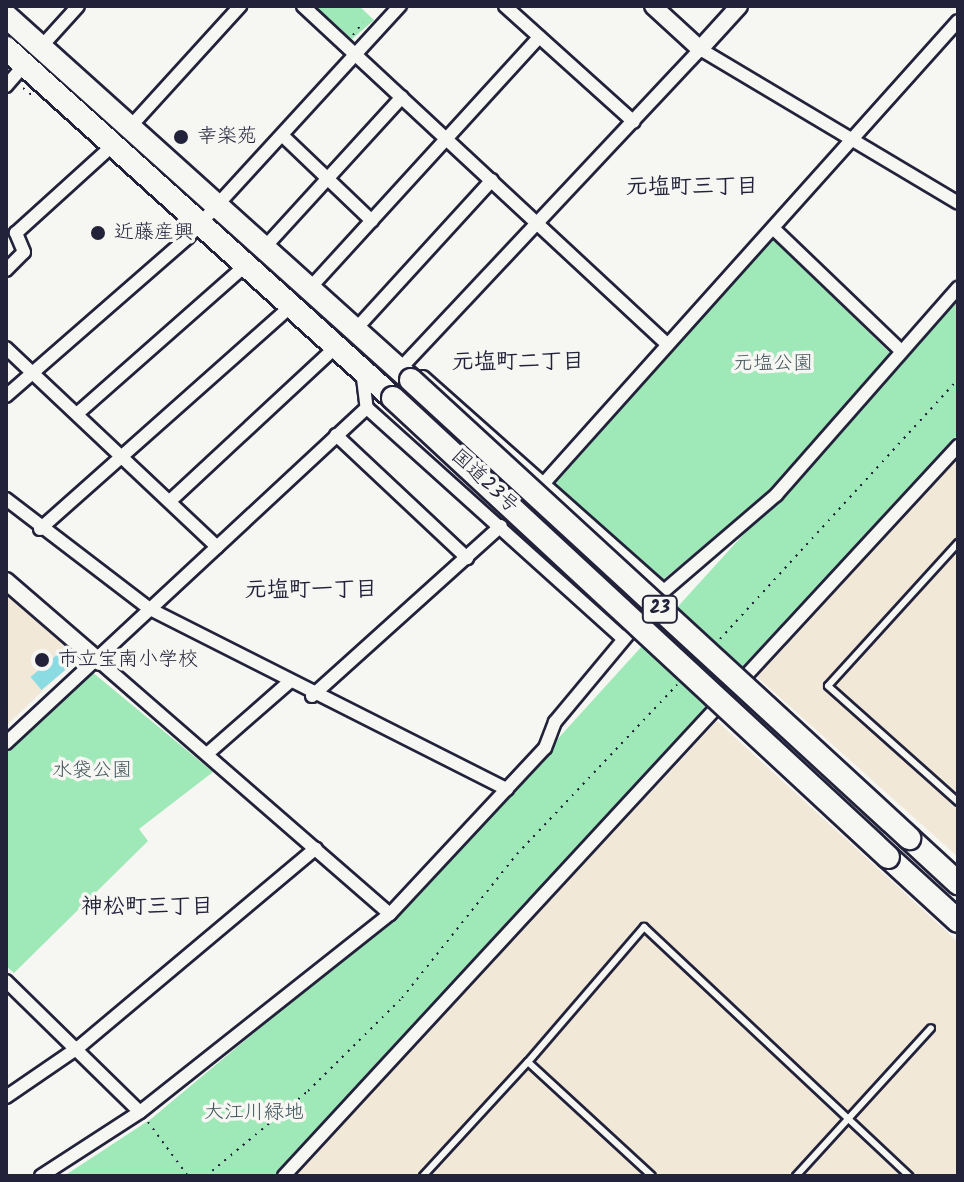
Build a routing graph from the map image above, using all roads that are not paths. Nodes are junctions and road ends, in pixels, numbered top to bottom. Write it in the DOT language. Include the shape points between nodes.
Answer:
graph roads {
  1 [pos="78,6"];
  2 [pos="240,6"];
  3 [pos="303,6"];
  4 [pos="400,6"];
  5 [pos="505,6"];
  6 [pos="653,6"];
  7 [pos="739,6"];
  8 [pos="6,16"];
  9 [pos="958,21"];
  10 [pos="539,37"];
  11 [pos="41,47"];
  12 [pos="6,48"];
  13 [pos="700,49"];
  14 [pos="357,53"];
  15 [pos="25,64"];
  16 [pos="6,86"];
  17 [pos="402,97"];
  18 [pos="634,122"];
  19 [pos="130,127"];
  20 [pos="283,136"];
  21 [pos="447,139"];
  22 [pos="850,142"];
  23 [pos="114,144"];
  24 [pos="327,179"];
  25 [pos="492,180"];
  26 [pos="958,203"];
  27 [pos="219,206"];
  28 [pos="372,221"];
  29 [pos="6,223"];
  30 [pos="202,224"];
  31 [pos="541,224"];
  32 [pos="774,229"];
  33 [pos="16,233"];
  34 [pos="265,247"];
  35 [pos="247,264"];
  36 [pos="6,270"];
  37 [pos="310,288"];
  38 [pos="958,288"];
  39 [pos="292,305"];
  40 [pos="355,330"];
  41 [pos="666,343"];
  42 [pos="337,346"];
  43 [pos="6,348"];
  44 [pos="901,351"];
  45 [pos="362,369"];
  46 [pos="406,371"];
  47 [pos="34,372"];
  48 [pos="6,396"];
  49 [pos="367,408"];
  50 [pos="78,413"];
  51 [pos="336,435"];
  52 [pos="958,446"];
  53 [pos="123,456"];
  54 [pos="544,483"];
  55 [pos="6,499"];
  56 [pos="170,501"];
  57 [pos="501,526"];
  58 [pos="40,529"];
  59 [pos="958,543"];
  60 [pos="217,547"];
  61 [pos="467,558"];
  62 [pos="6,581"];
  63 [pos="664,591"];
  64 [pos="150,609"];
  65 [pos="622,638"];
  66 [pos="100,662"];
  67 [pos="288,683"];
  68 [pos="312,696"];
  69 [pos="6,743"];
  70 [pos="207,754"];
  71 [pos="507,789"];
  72 [pos="958,802"];
  73 [pos="316,848"];
  74 [pos="958,883"];
  75 [pos="390,914"];
  76 [pos="958,921"];
  77 [pos="6,981"];
  78 [pos="931,1028"];
  79 [pos="79,1047"];
  80 [pos="528,1062"];
  81 [pos="6,1097"];
  82 [pos="140,1111"];
  83 [pos="848,1119"];
  84 [pos="41,1176"];
  85 [pos="284,1176"];
  86 [pos="423,1176"];
  87 [pos="652,1176"];
  88 [pos="796,1176"];
  89 [pos="909,1176"];
  1 -- 11 [label="street"];
  2 -- 19 [label="street"];
  3 -- 14 [label="street"];
  4 -- 14 [label="street"];
  5 -- 10 [label="street"];
  6 -- 13 [label="street"];
  7 -- 13 [label="street"];
  8 -- 11 [label="highway, 国道23号 / 23"];
  9 -- 22 [label="street"];
  10 -- 18 [label="street"];
  10 -- 21 [label="street"];
  11 -- 19 [label="highway, 国道23号 / 23"];
  12 -- 15 [label="highway, 国道23号 / 23"];
  13 -- 18 [label="street"];
  13 -- 22 [label="street"];
  14 -- 17 [label="street"];
  14 -- 20 [label="street"];
  15 -- 16 [label="street"];
  15 -- 23 [label="highway, 国道23号 / 23"];
  17 -- 21 [label="street"];
  17 -- 24 [label="street"];
  18 -- 31 [label="street"];
  19 -- 27 [label="highway, 国道23号 / 23"];
  20 -- 24 [label="street"];
  20 -- 27 [label="street"];
  21 -- 25 [label="street"];
  21 -- 28 [label="street"];
  22 -- 26 [label="street"];
  22 -- 32 [label="street"];
  23 -- 30 [label="highway, 国道23号 / 23"];
  23 -- 33 [label="street"];
  24 -- 28 [label="street"];
  24 -- 34 [label="street"];
  25 -- 31 [label="street"];
  25 -- 40 [label="street"];
  27 -- 30 [label="street"];
  27 -- 34 [label="highway, 国道23号 / 23"];
  28 -- 37 [label="street"];
  29 -- 33 [label="street"];
  30 -- 35 [label="highway, 国道23号 / 23"];
  30 -- 47 [label="street"];
  31 -- 41 [label="street"];
  31 -- 46 [label="street"];
  32 -- 41 [label="street"];
  32 -- 44 [label="street"];
  33 -- 36 [label="street" via="24,252"];
  34 -- 37 [label="highway, 国道23号 / 23"];
  35 -- 39 [label="highway, 国道23号 / 23"];
  35 -- 50 [label="street"];
  37 -- 40 [label="highway, 国道23号 / 23"];
  38 -- 44 [label="street"];
  39 -- 42 [label="highway, 国道23号 / 23"];
  39 -- 53 [label="street"];
  40 -- 46 [label="highway, 国道23号 / 23"];
  41 -- 54 [label="street"];
  42 -- 45 [label="highway, 国道23号 / 23"];
  42 -- 56 [label="street"];
  43 -- 47 [label="street"];
  44 -- 63 [label="street" via="776,495"];
  45 -- 49 [label="street"];
  45 -- 76 [label="highway, 国道23号 / 23, bridge"];
  46 -- 54 [label="street"];
  46 -- 74 [label="highway, 国道23号 / 23, bridge"];
  47 -- 48 [label="street"];
  47 -- 50 [label="street"];
  49 -- 51 [label="street"];
  49 -- 57 [label="street"];
  50 -- 53 [label="street"];
  51 -- 60 [label="street"];
  51 -- 61 [label="street"];
  52 -- 85 [label="street"];
  53 -- 56 [label="street"];
  53 -- 58 [label="street"];
  54 -- 63 [label="street"];
  55 -- 58 [label="street"];
  56 -- 60 [label="street"];
  57 -- 61 [label="street"];
  57 -- 65 [label="street"];
  58 -- 64 [label="street"];
  59 -- 72 [label="lane" via="828,686"];
  60 -- 64 [label="street"];
  61 -- 68 [label="street"];
  62 -- 66 [label="street"];
  63 -- 65 [label="street"];
  64 -- 66 [label="street"];
  64 -- 67 [label="street"];
  65 -- 71 [label="street"];
  66 -- 69 [label="street"];
  66 -- 70 [label="street"];
  67 -- 68 [label="street"];
  67 -- 70 [label="street"];
  68 -- 71 [label="street"];
  70 -- 73 [label="street"];
  71 -- 75 [label="street"];
  73 -- 75 [label="street"];
  73 -- 79 [label="street"];
  75 -- 82 [label="street"];
  77 -- 79 [label="street"];
  78 -- 83 [label="lane"];
  79 -- 81 [label="street"];
  79 -- 82 [label="street"];
  80 -- 83 [label="lane" via="644,927"];
  80 -- 86 [label="lane"];
  80 -- 87 [label="lane"];
  82 -- 84 [label="street"];
  83 -- 88 [label="lane"];
  83 -- 89 [label="lane"];
}
